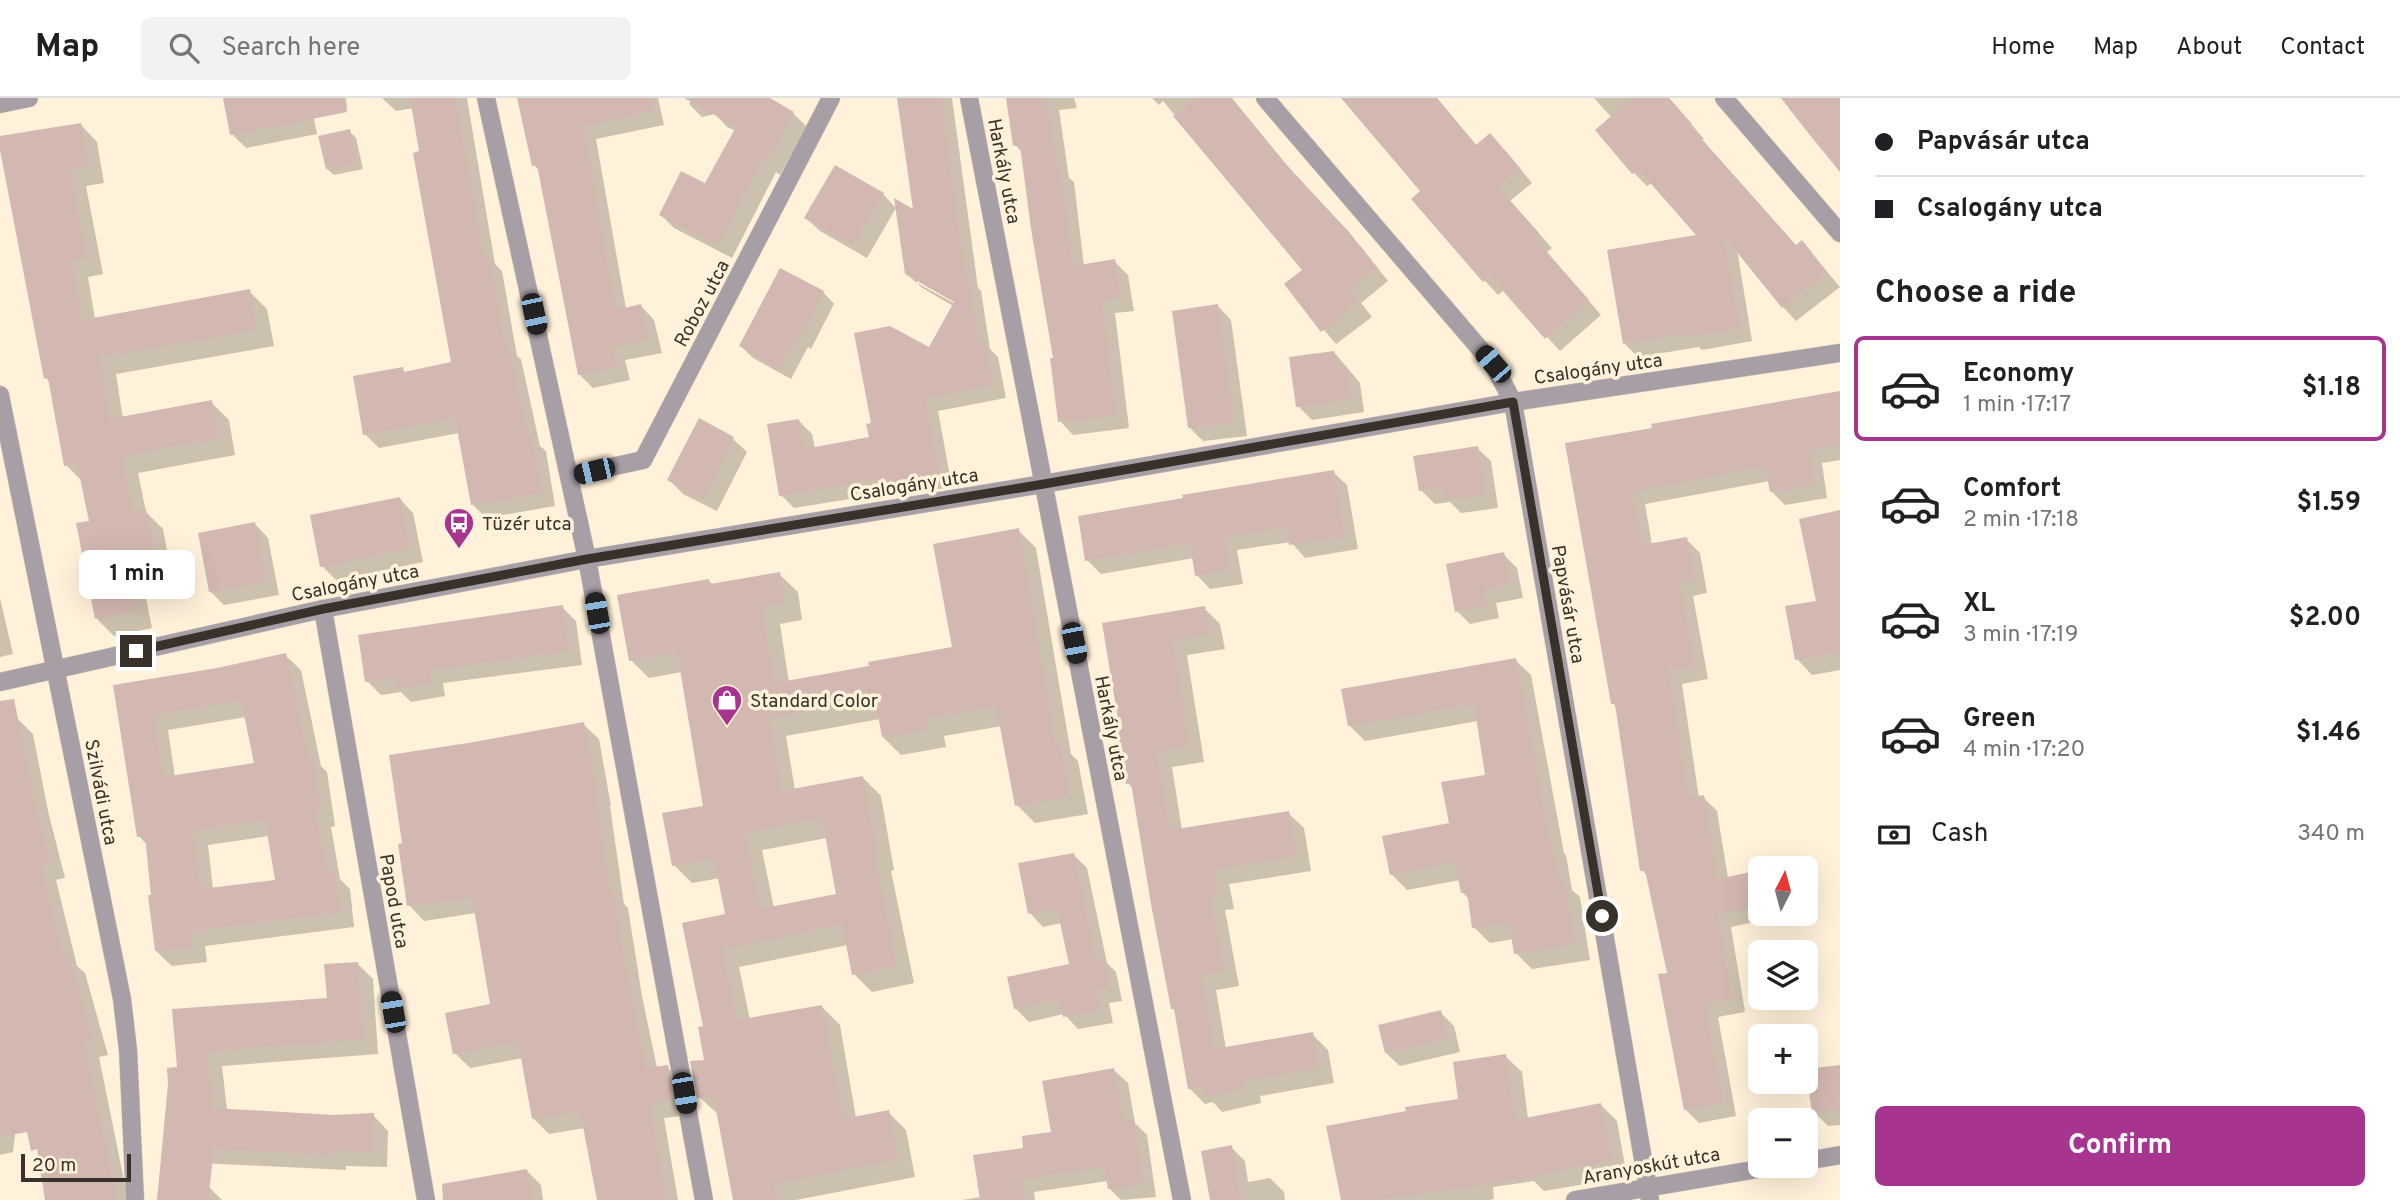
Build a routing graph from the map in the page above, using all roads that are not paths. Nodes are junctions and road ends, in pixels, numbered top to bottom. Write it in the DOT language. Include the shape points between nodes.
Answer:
graph roads {
  1 [pos="29,98"];
  2 [pos="486,98"];
  3 [pos="831,98"];
  4 [pos="969,98"];
  5 [pos="1265,98"];
  6 [pos="1724,98"];
  7 [pos="0,104"];
  8 [pos="1840,233"];
  9 [pos="1840,354"];
  10 [pos="0,395"];
  11 [pos="1513,402"];
  12 [pos="570,476"];
  13 [pos="1044,484"];
  14 [pos="587,559"];
  15 [pos="323,609"];
  16 [pos="55,669"];
  17 [pos="0,682"];
  18 [pos="1840,1155"];
  19 [pos="1818,1158"];
  20 [pos="1748,1172"];
  21 [pos="1649,1193"];
  22 [pos="135,1200"];
  23 [pos="426,1200"];
  24 [pos="704,1200"];
  25 [pos="1182,1200"];
  26 [pos="1575,1200"];
  1 -- 7 [label="street"];
  2 -- 12 [label="street"];
  3 -- 12 [label="street, Roboz utca" via="643,460"];
  4 -- 13 [label="street, Harkály utca"];
  5 -- 11 [label="street, Papvásár utca" via="1493,364"];
  6 -- 8 [label="street"];
  9 -- 11 [label="street, Csalogány utca"];
  10 -- 16 [label="street, Szilvádi utca"];
  11 -- 13 [label="street, Csalogány utca"];
  11 -- 21 [label="street, Papvásár utca"];
  12 -- 14 [label="street"];
  13 -- 14 [label="street, Csalogány utca"];
  13 -- 25 [label="street, Harkály utca"];
  14 -- 15 [label="street, Csalogány utca"];
  14 -- 24 [label="street"];
  15 -- 16 [label="street, Csalogány utca"];
  15 -- 23 [label="street, Papod utca"];
  16 -- 17 [label="street, Csalogány utca"];
  16 -- 22 [label="street, Szilvádi utca" via="122,999"];
  18 -- 19 [label="street"];
  20 -- 21 [label="street, Aranyoskút utca"];
  21 -- 26 [label="street, Aranyoskút utca"];
}
